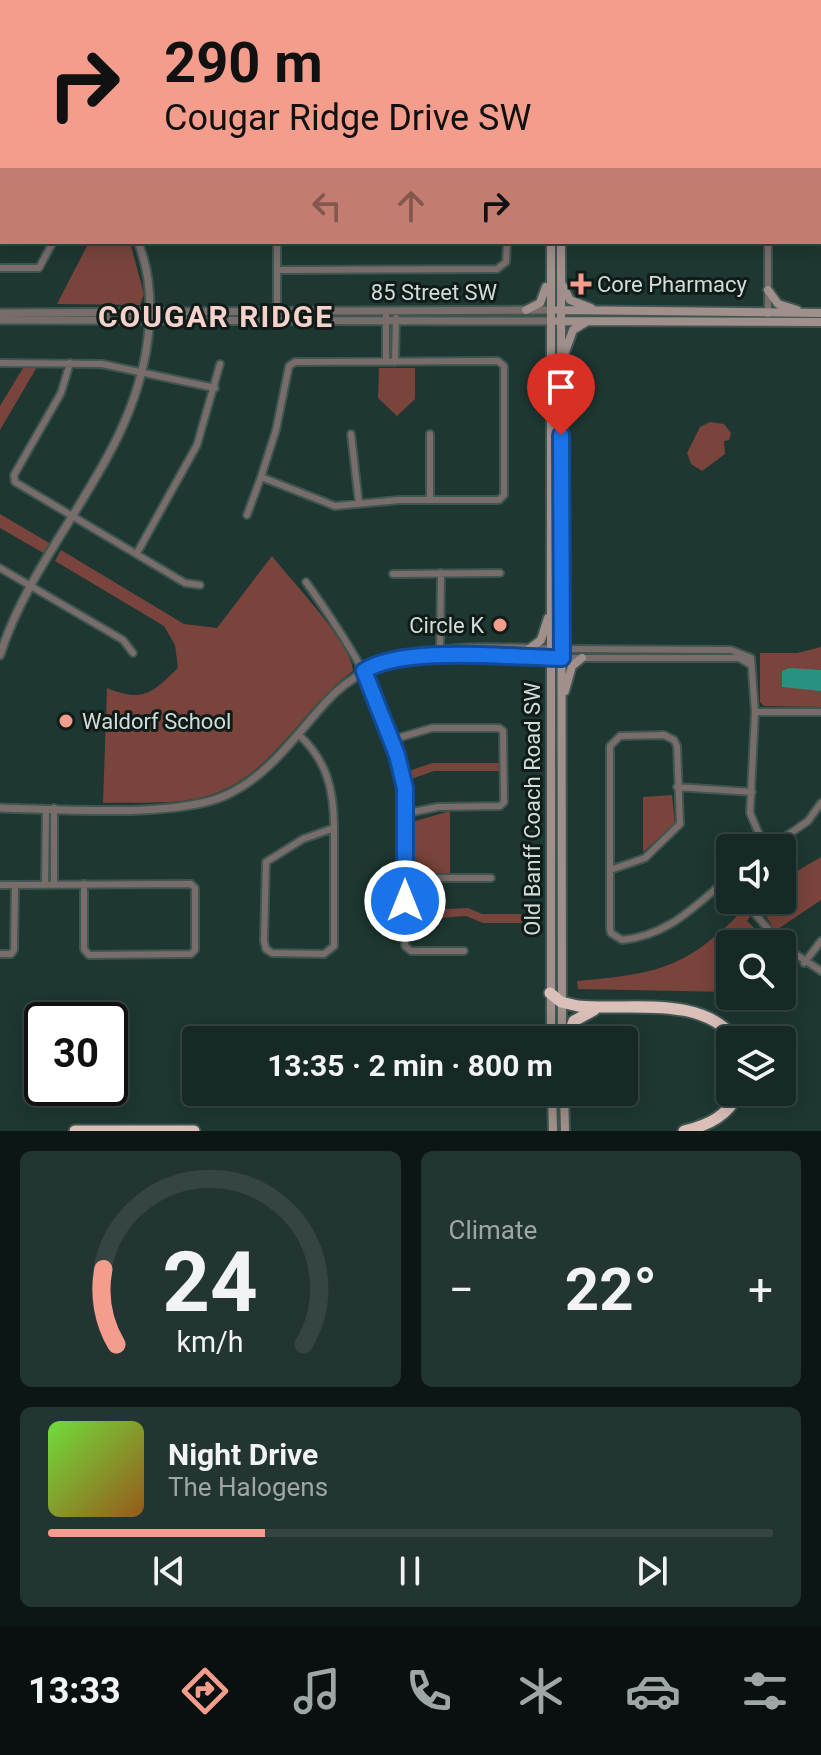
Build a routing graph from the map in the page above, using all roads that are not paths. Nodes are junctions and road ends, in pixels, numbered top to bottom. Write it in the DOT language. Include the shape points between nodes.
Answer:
graph roads {
  1 [pos="52,244"];
  2 [pos="139,244"];
  3 [pos="277,244"];
  4 [pos="507,244"];
  5 [pos="551,244"];
  6 [pos="561,244"];
  7 [pos="768,244"];
  8 [pos="550,259"];
  9 [pos="0,268"];
  10 [pos="277,270"];
  11 [pos="561,280"];
  12 [pos="768,290"];
  13 [pos="526,310"];
  14 [pos="549,310"];
  15 [pos="561,310"];
  16 [pos="150,311"];
  17 [pos="386,311"];
  18 [pos="396,311"];
  19 [pos="604,311"];
  20 [pos="0,313"];
  21 [pos="806,313"];
  22 [pos="821,313"];
  23 [pos="277,316"];
  24 [pos="768,317"];
  25 [pos="0,320"];
  26 [pos="150,320"];
  27 [pos="386,321"];
  28 [pos="396,321"];
  29 [pos="549,321"];
  30 [pos="561,321"];
  31 [pos="591,321"];
  32 [pos="821,322"];
  33 [pos="386,362"];
  34 [pos="395,362"];
  35 [pos="0,363"];
  36 [pos="70,363"];
  37 [pos="220,364"];
  38 [pos="144,371"];
  39 [pos="561,373"];
  40 [pos="215,388"];
  41 [pos="351,434"];
  42 [pos="430,434"];
  43 [pos="261,477"];
  44 [pos="430,499"];
  45 [pos="359,504"];
  46 [pos="247,515"];
  47 [pos="74,517"];
  48 [pos="137,553"];
  49 [pos="0,568"];
  50 [pos="441,573"];
  51 [pos="500,573"];
  52 [pos="393,574"];
  53 [pos="306,582"];
  54 [pos="200,585"];
  55 [pos="33,586"];
  56 [pos="551,610"];
  57 [pos="529,649"];
  58 [pos="133,653"];
  59 [pos="440,654"];
  60 [pos="482,654"];
  61 [pos="551,654"];
  62 [pos="562,654"];
  63 [pos="620,654"];
  64 [pos="0,655"];
  65 [pos="582,658"];
  66 [pos="364,671"];
  67 [pos="561,707"];
  68 [pos="755,712"];
  69 [pos="821,712"];
  70 [pos="298,734"];
  71 [pos="391,740"];
  72 [pos="677,787"];
  73 [pos="752,792"];
  74 [pos="821,803"];
  75 [pos="0,808"];
  76 [pos="50,808"];
  77 [pos="407,813"];
  78 [pos="334,828"];
  79 [pos="759,834"];
  80 [pos="792,834"];
  81 [pos="610,870"];
  82 [pos="405,878"];
  83 [pos="491,878"];
  84 [pos="54,884"];
  85 [pos="84,884"];
  86 [pos="0,885"];
  87 [pos="15,885"];
  88 [pos="45,885"];
  89 [pos="716,891"];
  90 [pos="755,914"];
  91 [pos="770,930"];
  92 [pos="821,941"];
  93 [pos="464,951"];
  94 [pos="0,954"];
  95 [pos="796,956"];
  96 [pos="804,963"];
  97 [pos="821,971"];
  98 [pos="550,993"];
  99 [pos="561,1002"];
  100 [pos="600,1009"];
  101 [pos="551,1026"];
  102 [pos="564,1026"];
  103 [pos="573,1026"];
  104 [pos="723,1026"];
  105 [pos="552,1106"];
  106 [pos="564,1106"];
  107 [pos="728,1106"];
  108 [pos="75,1131"];
  109 [pos="194,1131"];
  110 [pos="553,1131"];
  111 [pos="565,1131"];
  112 [pos="684,1131"];
  1 -- 9 [label="street" via="39,268"];
  2 -- 16 [label="street"];
  3 -- 10 [label="street"];
  4 -- 10 [label="street" via="506,262 497,269"];
  5 -- 8 [label="main road, Old Banff Coach Road SW"];
  6 -- 11 [label="main road, Old Banff Coach Road SW"];
  7 -- 12 [label="street"];
  8 -- 13 [label="main road" via="542,300"];
  8 -- 14 [label="main road, Old Banff Coach Road SW"];
  10 -- 23 [label="street"];
  11 -- 15 [label="main road, Old Banff Coach Road SW"];
  11 -- 19 [label="main road" via="570,300"];
  12 -- 21 [label="main road" via="778,304"];
  12 -- 24 [label="street"];
  13 -- 14 [label="street, 85 Street SW"];
  13 -- 18 [label="street, 85 Street SW"];
  14 -- 15 [label="main road, 85 Street SW"];
  14 -- 29 [label="main road, Old Banff Coach Road SW"];
  15 -- 19 [label="main road, 85 Street SW"];
  15 -- 30 [label="main road, Old Banff Coach Road SW"];
  16 -- 20 [label="street, 85 Street SW"];
  16 -- 23 [label="street, 85 Street SW"];
  16 -- 26 [label="street"];
  17 -- 18 [label="street, 85 Street SW"];
  17 -- 23 [label="street, 85 Street SW"];
  17 -- 27 [label="street"];
  18 -- 28 [label="street"];
  19 -- 24 [label="main road, 85 Street SW"];
  21 -- 22 [label="main road, 85 Street SW"];
  21 -- 24 [label="main road, 85 Street SW"];
  23 -- 26 [label="street, 85 Street SW"];
  23 -- 27 [label="street, 85 Street SW"];
  24 -- 31 [label="main road, 85 Street SW"];
  24 -- 32 [label="main road, 85 Street SW"];
  25 -- 26 [label="street, 85 Street SW"];
  26 -- 38 [label="street"];
  27 -- 28 [label="street, 85 Street SW"];
  27 -- 33 [label="street"];
  28 -- 29 [label="street, 85 Street SW"];
  28 -- 34 [label="street"];
  29 -- 30 [label="main road, 85 Street SW"];
  29 -- 56 [label="main road, Old Banff Coach Road SW"];
  30 -- 31 [label="main road, 85 Street SW"];
  30 -- 39 [label="main road, Old Banff Coach Road SW"];
  31 -- 39 [label="main road" via="571,334"];
  33 -- 34 [label="street"];
  33 -- 43 [label="street" via="289,366"];
  34 -- 44 [label="street" via="498,361 504,366 504,495 499,500"];
  35 -- 36 [label="street"];
  36 -- 38 [label="street"];
  36 -- 47 [label="street" via="61,393 14,475 15,482"];
  37 -- 40 [label="street"];
  38 -- 40 [label="street"];
  38 -- 47 [label="street" via="123,433"];
  39 -- 62 [label="main road, Old Banff Coach Road SW"];
  40 -- 48 [label="street" via="189,463"];
  41 -- 45 [label="street"];
  42 -- 44 [label="street"];
  43 -- 45 [label="street" via="328,504"];
  43 -- 46 [label="street"];
  44 -- 45 [label="street"];
  47 -- 48 [label="street"];
  47 -- 55 [label="street"];
  48 -- 54 [label="street" via="185,583"];
  49 -- 55 [label="street"];
  50 -- 51 [label="street"];
  50 -- 52 [label="street"];
  50 -- 59 [label="street"];
  53 -- 66 [label="street"];
  55 -- 58 [label="street" via="123,640"];
  55 -- 64 [label="street"];
  56 -- 57 [label="main road" via="541,640"];
  56 -- 61 [label="main road, Old Banff Coach Road SW"];
  57 -- 60 [label="street"];
  57 -- 61 [label="street"];
  59 -- 60 [label="street"];
  59 -- 66 [label="street" via="383,661"];
  60 -- 61 [label="street"];
  61 -- 62 [label="street"];
  61 -- 98 [label="main road, Old Banff Coach Road SW"];
  62 -- 63 [label="street"];
  62 -- 65 [label="street"];
  62 -- 67 [label="main road, Old Banff Coach Road SW"];
  63 -- 65 [label="street"];
  63 -- 68 [label="street" via="750,660"];
  65 -- 67 [label="main road" via="569,673"];
  66 -- 70 [label="street" via="339,688"];
  66 -- 71 [label="street"];
  67 -- 99 [label="main road, Old Banff Coach Road SW"];
  68 -- 69 [label="street"];
  68 -- 73 [label="street"];
  70 -- 76 [label="street" via="261,774 213,801 173,808"];
  70 -- 78 [label="street" via="327,773"];
  71 -- 77 [label="street"];
  71 -- 77 [label="street" via="432,728 503,731 500,806"];
  72 -- 73 [label="street"];
  72 -- 81 [label="street" via="677,829 645,858"];
  72 -- 81 [label="street" via="677,746 670,737 613,740"];
  73 -- 79 [label="street" via="752,821"];
  74 -- 80 [label="street"];
  75 -- 76 [label="street"];
  76 -- 84 [label="street"];
  76 -- 88 [label="street"];
  77 -- 82 [label="street"];
  78 -- 78 [label="street" via="334,946 324,954 272,953 264,941 266,862 303,839"];
  81 -- 89 [label="street" via="610,929 622,940 653,934 681,920"];
  82 -- 83 [label="street"];
  82 -- 93 [label="street" via="408,950"];
  84 -- 85 [label="street"];
  84 -- 88 [label="street"];
  85 -- 85 [label="street" via="191,884 195,950 89,955 84,949"];
  86 -- 87 [label="street"];
  87 -- 88 [label="street"];
  87 -- 94 [label="street" via="14,950"];
  90 -- 91 [label="street"];
  92 -- 96 [label="street"];
  95 -- 96 [label="street"];
  96 -- 97 [label="street"];
  98 -- 99 [label="highway"];
  98 -- 101 [label="main road, Old Banff Coach Road SW"];
  99 -- 100 [label="highway"];
  99 -- 102 [label="main road, Old Banff Coach Road SW"];
  100 -- 103 [label="highway" via="578,1017"];
  100 -- 104 [label="highway" via="692,1012"];
  105 -- 110 [label="main road"];
  106 -- 111 [label="main road"];
  107 -- 112 [label="highway" via="716,1120"];
  108 -- 109 [label="highway"];
}
